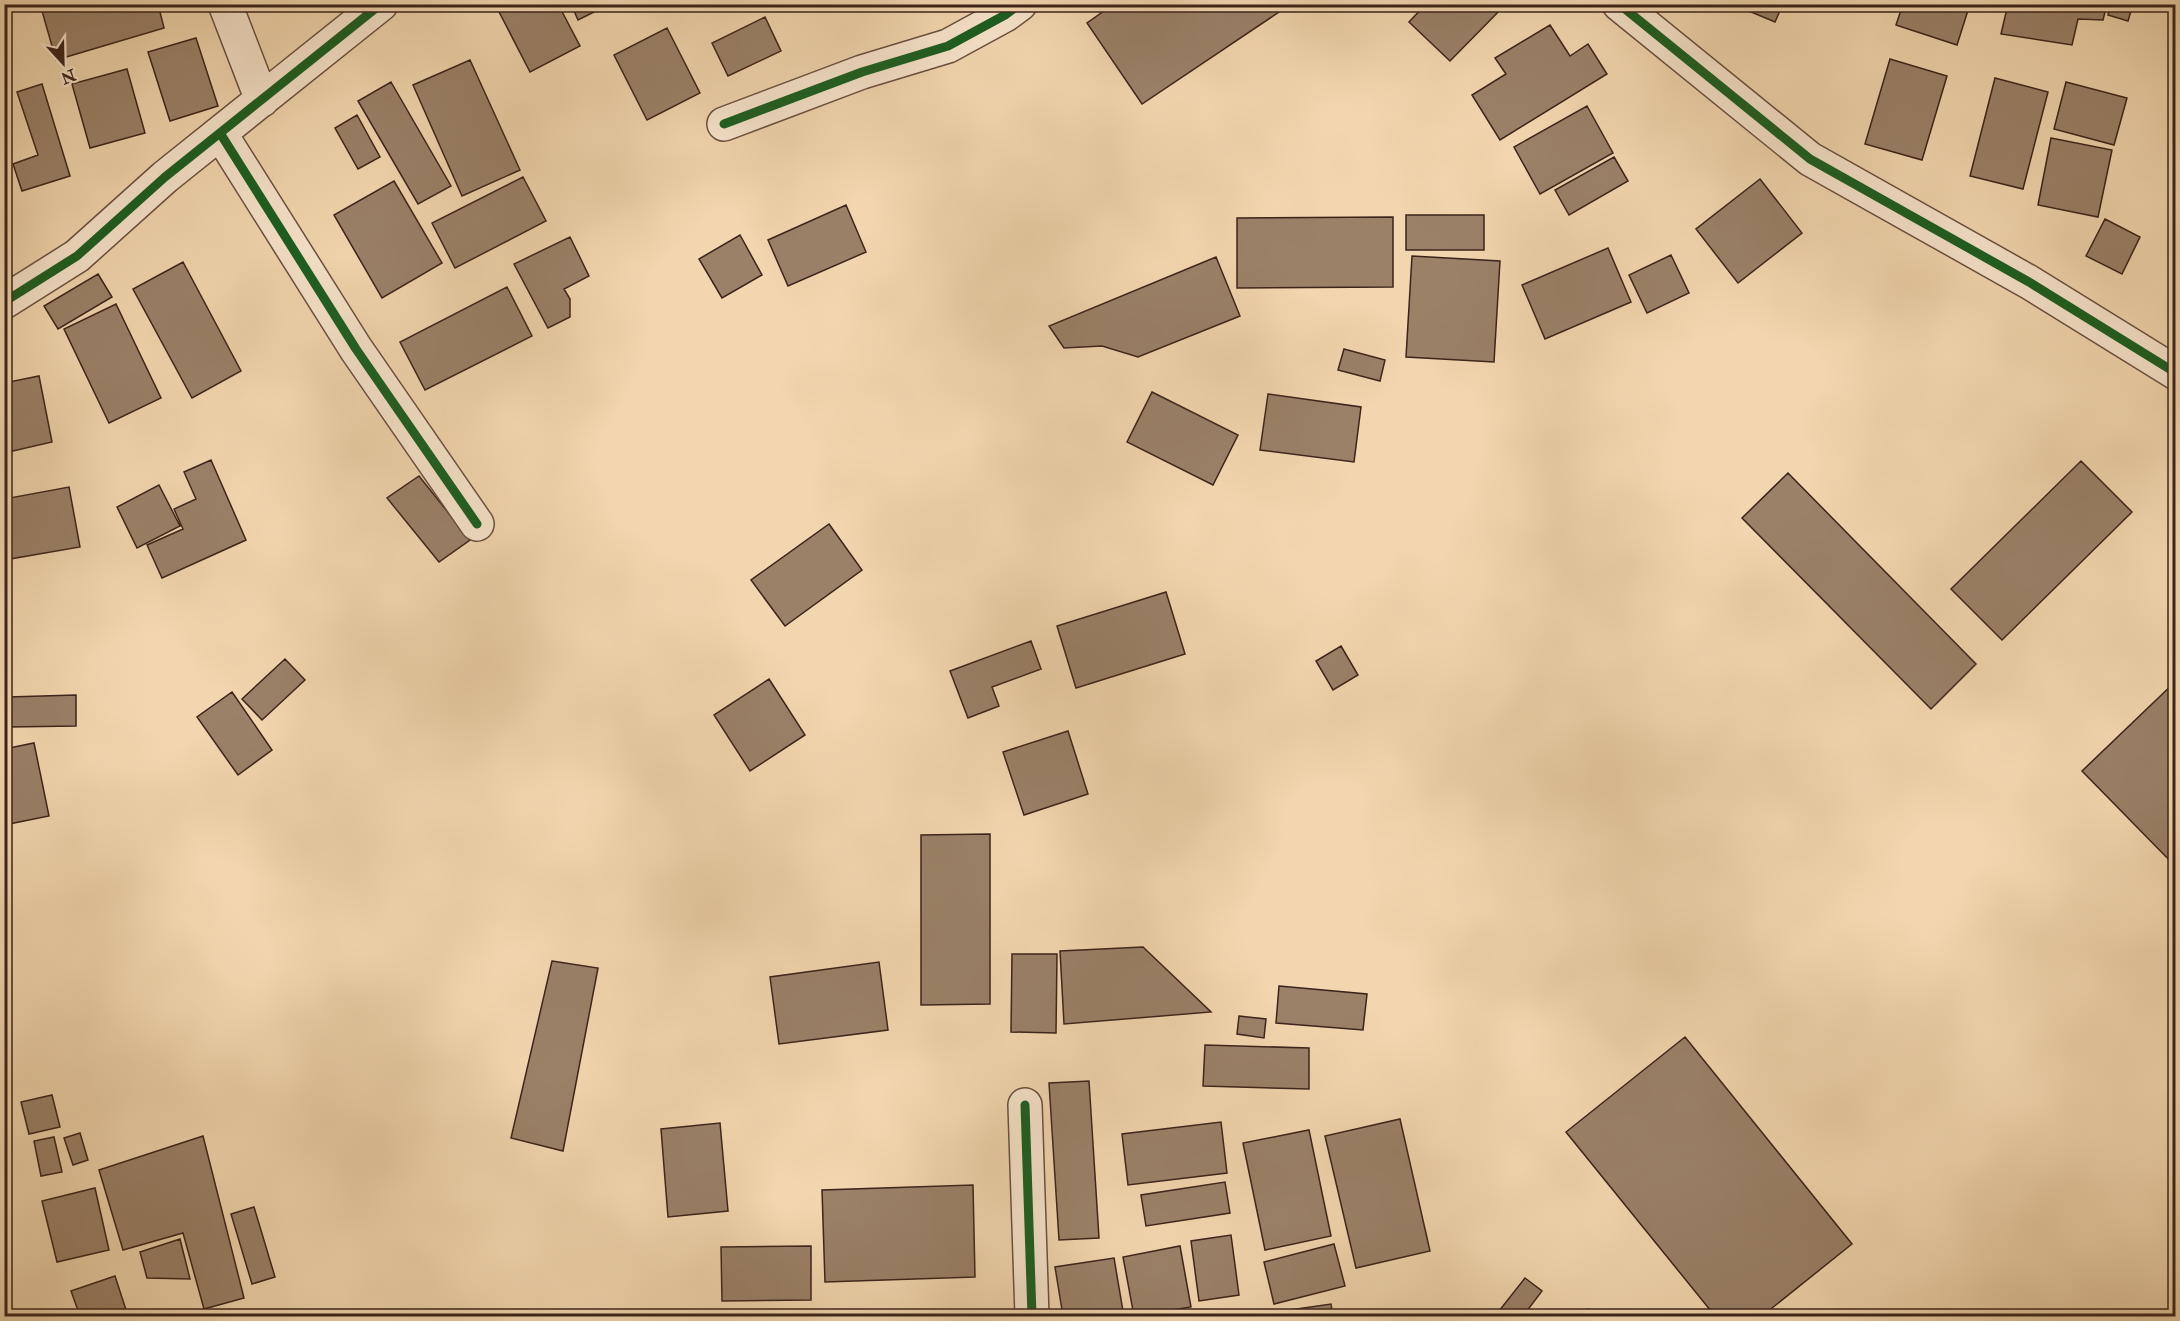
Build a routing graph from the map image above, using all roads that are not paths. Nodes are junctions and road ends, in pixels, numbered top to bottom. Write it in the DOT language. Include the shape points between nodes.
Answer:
graph roads {
  1 [pos="225,4"];
  2 [pos="381,4"];
  3 [pos="1020,4"];
  4 [pos="1619,4"];
  5 [pos="262,100"];
  6 [pos="724,124"];
  7 [pos="220,133"];
  8 [pos="4,302"];
  9 [pos="2175,373"];
  10 [pos="477,524"];
  11 [pos="1025,1105"];
  12 [pos="1032,1317"];
  1 -- 5 [label="street"];
  2 -- 5 [label="street"];
  3 -- 6 [label="street" via="948,46 862,72"];
  4 -- 9 [label="street" via="1810,159 2029,282"];
  5 -- 7 [label="street"];
  7 -- 8 [label="street" via="77,256"];
  7 -- 10 [label="street" via="356,349"];
  11 -- 12 [label="street"];
}
